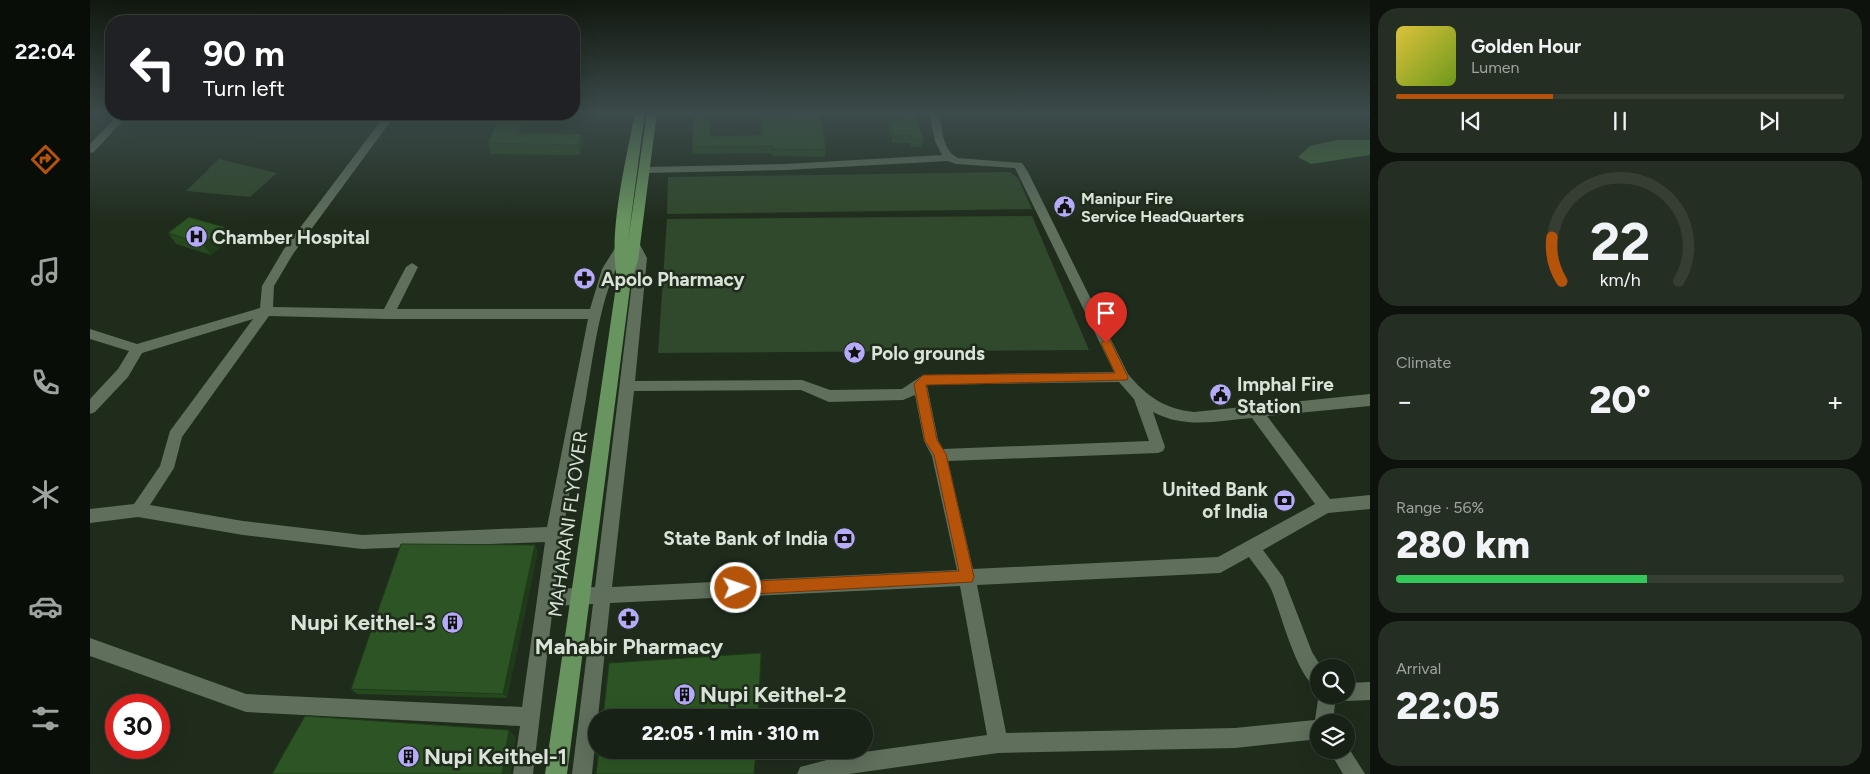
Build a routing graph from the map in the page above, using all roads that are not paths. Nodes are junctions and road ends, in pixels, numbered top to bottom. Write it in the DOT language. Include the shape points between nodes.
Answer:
graph roads {
  1 [pos="366,148"];
  2 [pos="641,148"];
  3 [pos="644,148"];
  4 [pos="943,148"];
  5 [pos="948,158"];
  6 [pos="644,170"];
  7 [pos="628,246"];
  8 [pos="412,266"];
  9 [pos="266,311"];
  10 [pos="388,314"];
  11 [pos="595,314"];
  12 [pos="90,334"];
  13 [pos="137,349"];
  14 [pos="1123,377"];
  15 [pos="920,384"];
  16 [pos="630,386"];
  17 [pos="1141,398"];
  18 [pos="1370,400"];
  19 [pos="90,408"];
  20 [pos="1256,412"];
  21 [pos="940,454"];
  22 [pos="1370,502"];
  23 [pos="1326,506"];
  24 [pos="138,510"];
  25 [pos="90,516"];
  26 [pos="554,534"];
  27 [pos="1251,547"];
  28 [pos="967,577"];
  29 [pos="601,595"];
  30 [pos="546,598"];
  31 [pos="90,646"];
  32 [pos="1310,666"];
  33 [pos="1370,691"];
  34 [pos="1355,692"];
  35 [pos="532,717"];
  36 [pos="1310,729"];
  37 [pos="998,743"];
  38 [pos="1344,759"];
  39 [pos="523,774"];
  40 [pos="556,774"];
  41 [pos="582,774"];
  42 [pos="808,774"];
  43 [pos="1355,774"];
  1 -- 9 [label="street" via="288,252 268,286"];
  2 -- 7 [label="main road"];
  3 -- 6 [label="main road"];
  4 -- 5 [label="street"];
  5 -- 6 [label="street" via="785,167"];
  5 -- 14 [label="street" via="1018,165"];
  6 -- 7 [label="main road"];
  7 -- 11 [label="street" via="608,269"];
  7 -- 16 [label="street" via="641,258"];
  7 -- 40 [label="main road, MAHARANI FLYOVER"];
  8 -- 10 [label="street"];
  9 -- 10 [label="street"];
  9 -- 13 [label="street"];
  9 -- 24 [label="street" via="175,436 167,468"];
  10 -- 11 [label="street"];
  11 -- 26 [label="street"];
  12 -- 13 [label="street"];
  13 -- 19 [label="street" via="123,373"];
  14 -- 15 [label="street" via="923,380"];
  14 -- 17 [label="street"];
  15 -- 16 [label="street" via="903,394 829,396 802,385"];
  15 -- 21 [label="street" via="932,441"];
  16 -- 29 [label="street"];
  17 -- 20 [label="street" via="1154,409 1178,417"];
  17 -- 21 [label="street" via="1158,447"];
  18 -- 20 [label="street"];
  20 -- 23 [label="street"];
  21 -- 28 [label="street"];
  22 -- 23 [label="street"];
  23 -- 27 [label="street"];
  24 -- 25 [label="street"];
  24 -- 26 [label="street" via="243,528 362,542"];
  26 -- 30 [label="street"];
  27 -- 28 [label="street" via="1220,565"];
  27 -- 32 [label="street" via="1277,584"];
  28 -- 29 [label="street"];
  28 -- 37 [label="street"];
  29 -- 30 [label="street"];
  29 -- 41 [label="street"];
  30 -- 35 [label="street"];
  31 -- 35 [label="street" via="246,703"];
  33 -- 34 [label="street"];
  35 -- 39 [label="street"];
  36 -- 37 [label="street" via="1235,738"];
  37 -- 42 [label="street" via="850,764"];
  38 -- 43 [label="street"];
}
